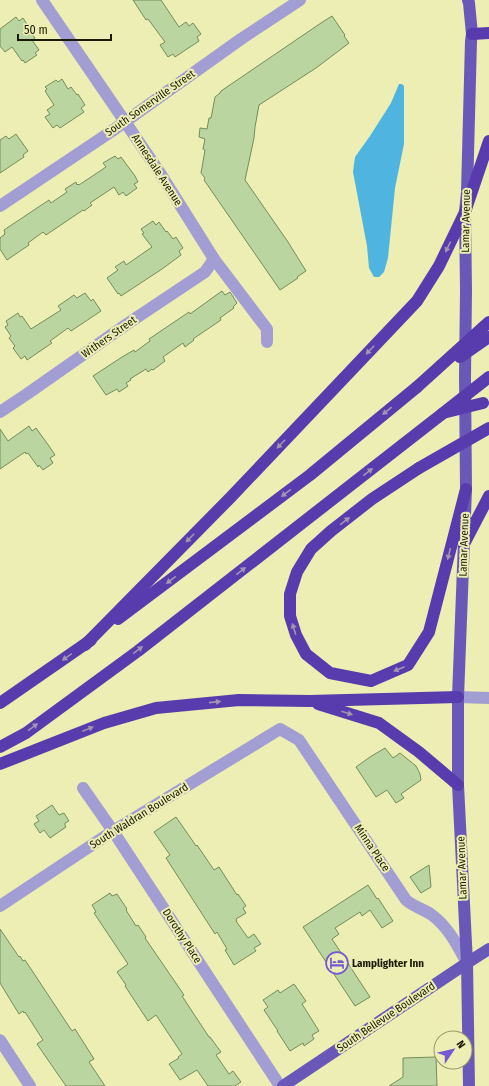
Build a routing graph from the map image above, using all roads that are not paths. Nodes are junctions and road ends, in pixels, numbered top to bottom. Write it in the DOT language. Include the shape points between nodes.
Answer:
graph roads {
  1 [pos="42,0"];
  2 [pos="300,0"];
  3 [pos="469,1"];
  4 [pos="489,33"];
  5 [pos="472,34"];
  6 [pos="125,121"];
  7 [pos="489,141"];
  8 [pos="0,206"];
  9 [pos="465,212"];
  10 [pos="214,259"];
  11 [pos="489,322"];
  12 [pos="489,337"];
  13 [pos="267,342"];
  14 [pos="489,377"];
  15 [pos="417,387"];
  16 [pos="489,400"];
  17 [pos="0,412"];
  18 [pos="442,414"];
  19 [pos="489,428"];
  20 [pos="466,489"];
  21 [pos="489,496"];
  22 [pos="464,544"];
  23 [pos="84,645"];
  24 [pos="458,697"];
  25 [pos="489,698"];
  26 [pos="310,701"];
  27 [pos="0,704"];
  28 [pos="280,729"];
  29 [pos="0,747"];
  30 [pos="0,764"];
  31 [pos="458,785"];
  32 [pos="83,788"];
  33 [pos="114,831"];
  34 [pos="0,906"];
  35 [pos="489,949"];
  36 [pos="467,963"];
  37 [pos="0,1040"];
  38 [pos="30,1086"];
  39 [pos="282,1086"];
  40 [pos="469,1086"];
  1 -- 6 [label="street, Annesdale Avenue"];
  2 -- 6 [label="street, South Somerville Street"];
  3 -- 5 [label="main road, Lamar Avenue"];
  4 -- 5 [label="highway"];
  5 -- 9 [label="main road, Lamar Avenue"];
  6 -- 8 [label="street, South Somerville Street"];
  6 -- 10 [label="street, Annesdale Avenue"];
  7 -- 9 [label="highway"];
  9 -- 20 [label="main road, Lamar Avenue"];
  9 -- 23 [label="highway, one-way" via="439,266 417,301 230,498"];
  10 -- 13 [label="street, Annesdale Avenue" via="267,329"];
  10 -- 17 [label="street, Withers Street" via="205,272"];
  11 -- 15 [label="highway, bridge"];
  12 -- 15 [label="highway, bridge"];
  14 -- 18 [label="highway, bridge"];
  15 -- 23 [label="highway, one-way" via="310,475"];
  16 -- 18 [label="highway, bridge"];
  29 -- 18 [label="highway, one-way" via="26,733 138,651"];
  20 -- 19 [label="highway, one-way, bridge" via="429,632 408,665 371,681 330,673 306,654 296,636 290,616 290,594 297,572 311,549 372,499 419,468"];
  20 -- 22 [label="main road, Lamar Avenue"];
  21 -- 22 [label="highway"];
  22 -- 24 [label="main road, Lamar Avenue"];
  23 -- 27 [label="highway, one-way"];
  24 -- 25 [label="street"];
  24 -- 26 [label="highway"];
  24 -- 31 [label="main road, Lamar Avenue"];
  30 -- 26 [label="highway, one-way" via="104,723 156,708 239,700"];
  26 -- 31 [label="highway, one-way" via="379,723"];
  28 -- 33 [label="street, South Waldran Boulevard"];
  28 -- 36 [label="street, Minna Place" via="299,740 406,900 431,914 443,925"];
  31 -- 36 [label="main road, Lamar Avenue"];
  32 -- 33 [label="street, Dorothy Place"];
  33 -- 34 [label="street, South Waldran Boulevard"];
  33 -- 39 [label="street, Dorothy Place"];
  35 -- 36 [label="main road, South Bellevue Boulevard"];
  36 -- 39 [label="main road, South Bellevue Boulevard"];
  36 -- 40 [label="main road, Lamar Avenue"];
  37 -- 38 [label="street"];
}
